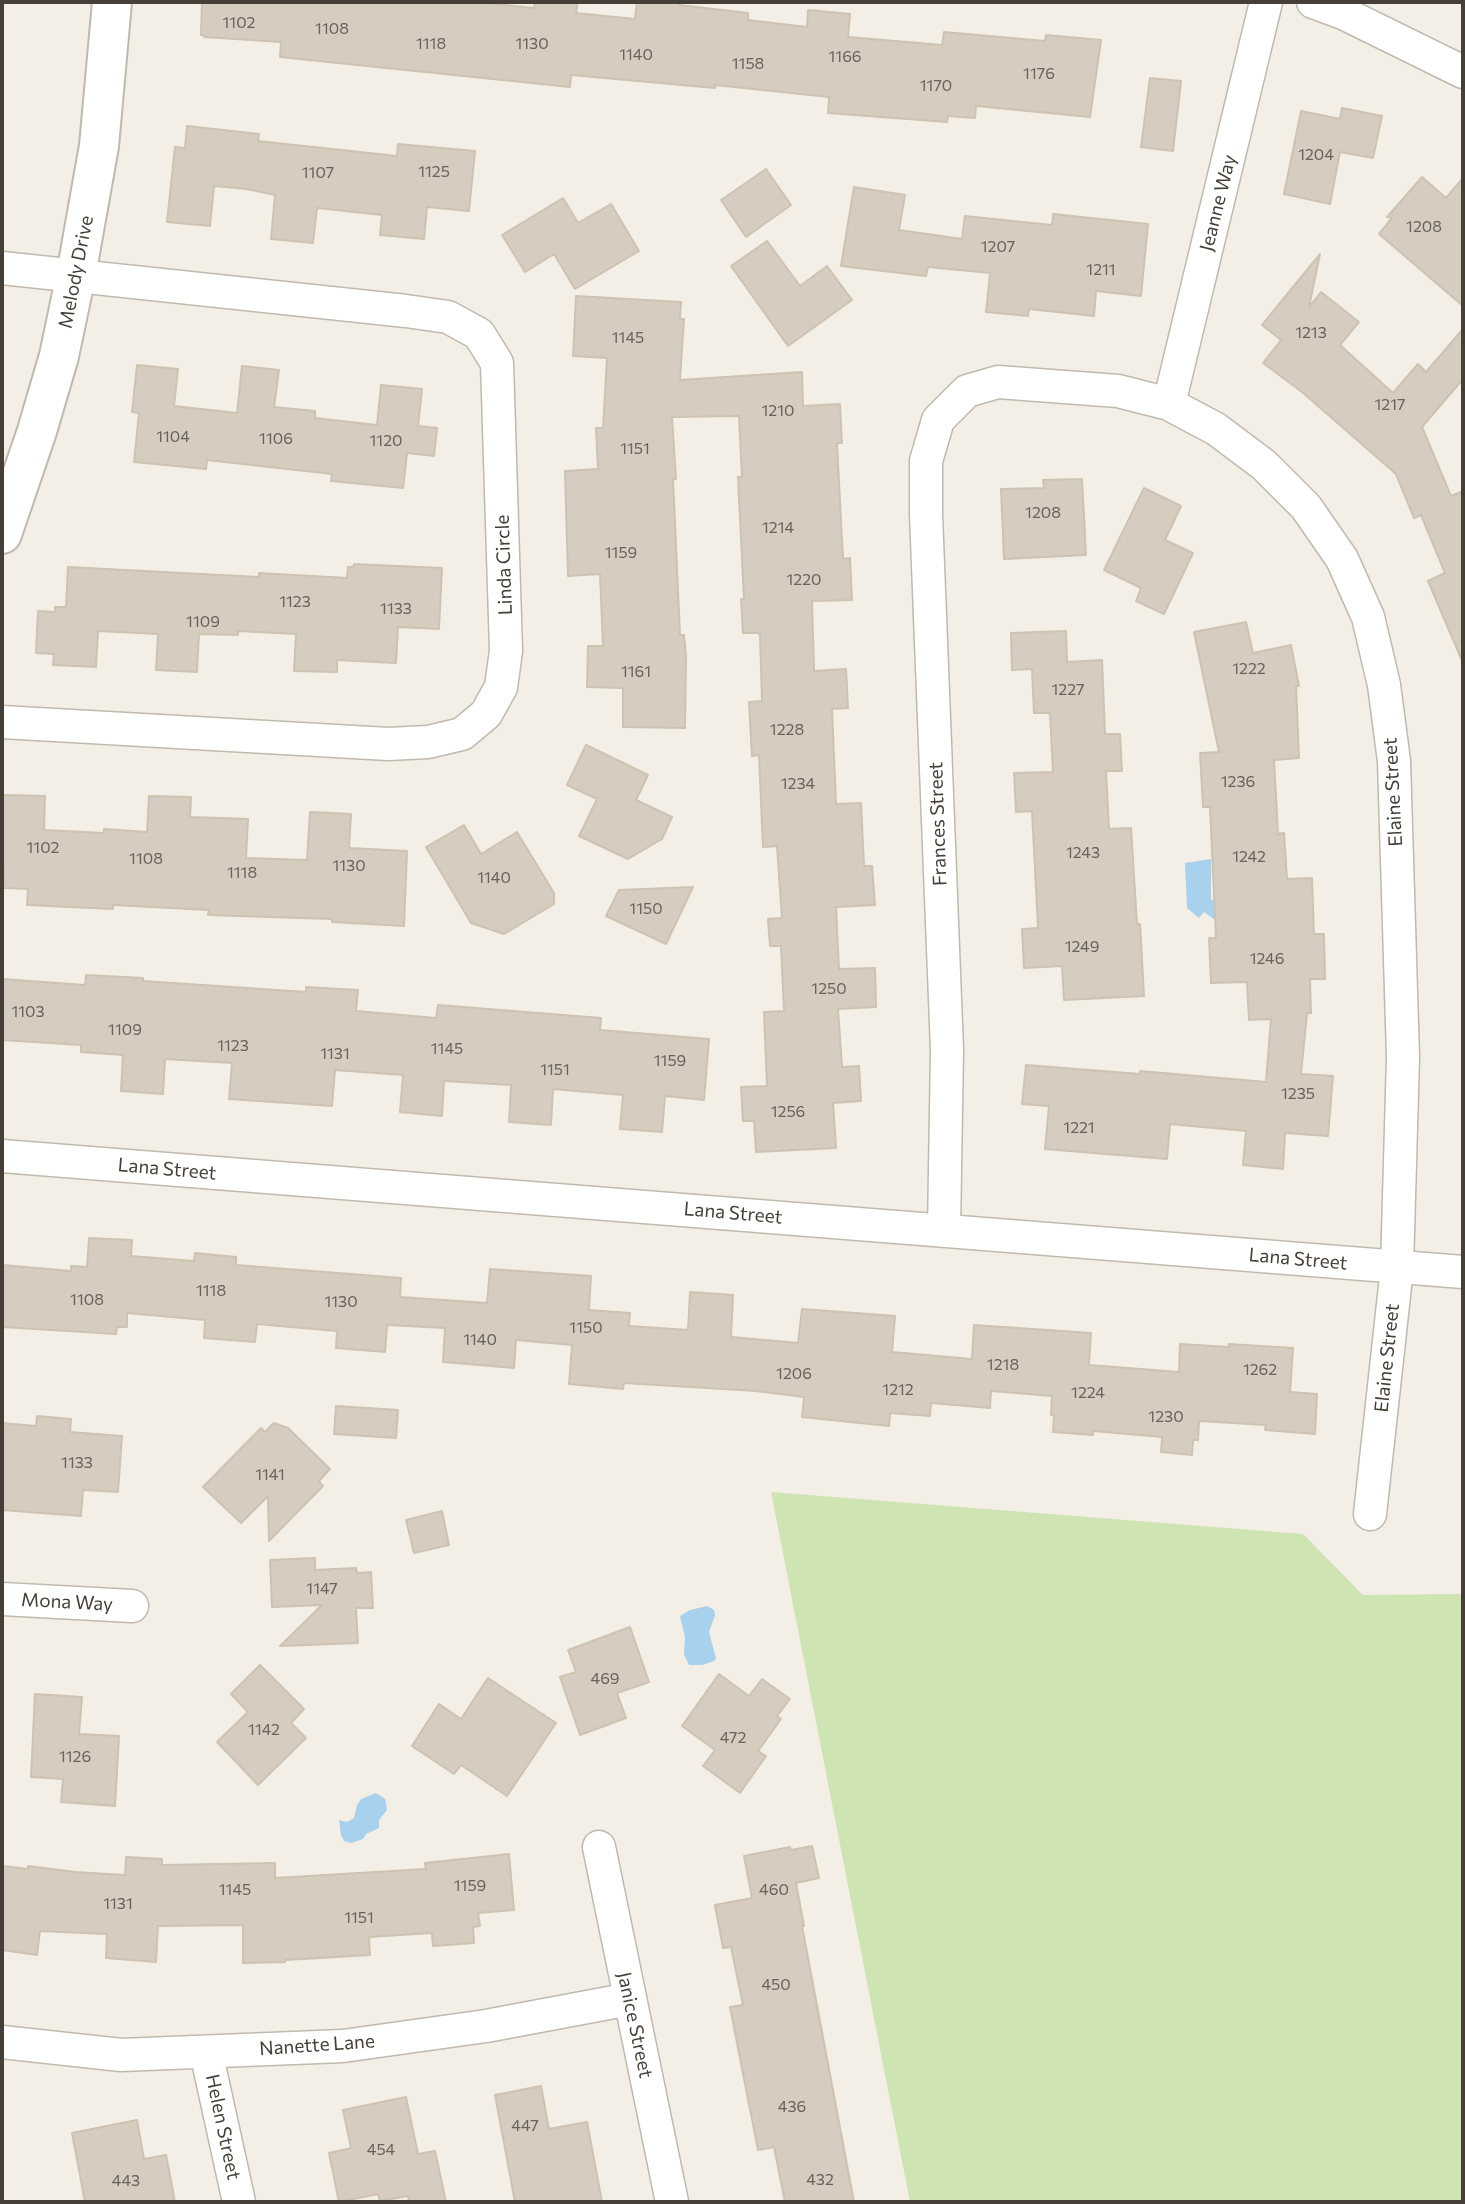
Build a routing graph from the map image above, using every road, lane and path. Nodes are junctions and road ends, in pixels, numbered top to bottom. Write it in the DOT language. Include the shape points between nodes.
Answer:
graph roads {
  1 [pos="112,2"];
  2 [pos="1266,2"];
  3 [pos="1312,2"];
  4 [pos="1463,72"];
  5 [pos="2,268"];
  6 [pos="76,275"];
  7 [pos="1169,404"];
  8 [pos="938,420"];
  9 [pos="2,534"];
  10 [pos="2,722"];
  11 [pos="2,1156"];
  12 [pos="944,1230"];
  13 [pos="1397,1268"];
  14 [pos="1463,1272"];
  15 [pos="1370,1514"];
  16 [pos="2,1599"];
  17 [pos="132,1606"];
  18 [pos="599,1847"];
  19 [pos="630,1999"];
  20 [pos="2,2042"];
  21 [pos="206,2052"];
  22 [pos="239,2202"];
  23 [pos="672,2202"];
  1 -- 6 [label="street, Melody Drive" via="99,146"];
  2 -- 7 [label="street, Jeanne Way"];
  3 -- 4 [label="street"];
  5 -- 6 [label="street, Linda Circle"];
  6 -- 9 [label="street, Melody Drive" via="60,356"];
  6 -- 10 [label="street, Linda Circle" via="448,317 479,334 496,363 499,404 506,651 501,687 486,715 461,734 428,742 388,744"];
  7 -- 8 [label="street, Elaine Street" via="1118,391 998,382 967,391"];
  7 -- 13 [label="street, Elaine Street" via="1216,429 1264,465 1306,507 1342,559 1368,617 1384,685 1394,761 1403,1057"];
  8 -- 12 [label="street, Frances Street" via="926,461 926,514 947,1050"];
  11 -- 12 [label="street, Lana Street"];
  12 -- 13 [label="street, Lana Street"];
  13 -- 14 [label="street, Lana Street"];
  13 -- 15 [label="street, Elaine Street"];
  16 -- 17 [label="street, Mona Way"];
  18 -- 19 [label="street, Janice Street"];
  19 -- 21 [label="street, Nanette Lane" via="343,2046"];
  19 -- 23 [label="street, Janice Street"];
  20 -- 21 [label="street, Nanette Lane" via="121,2055"];
  21 -- 22 [label="street, Helen Street"];
}
